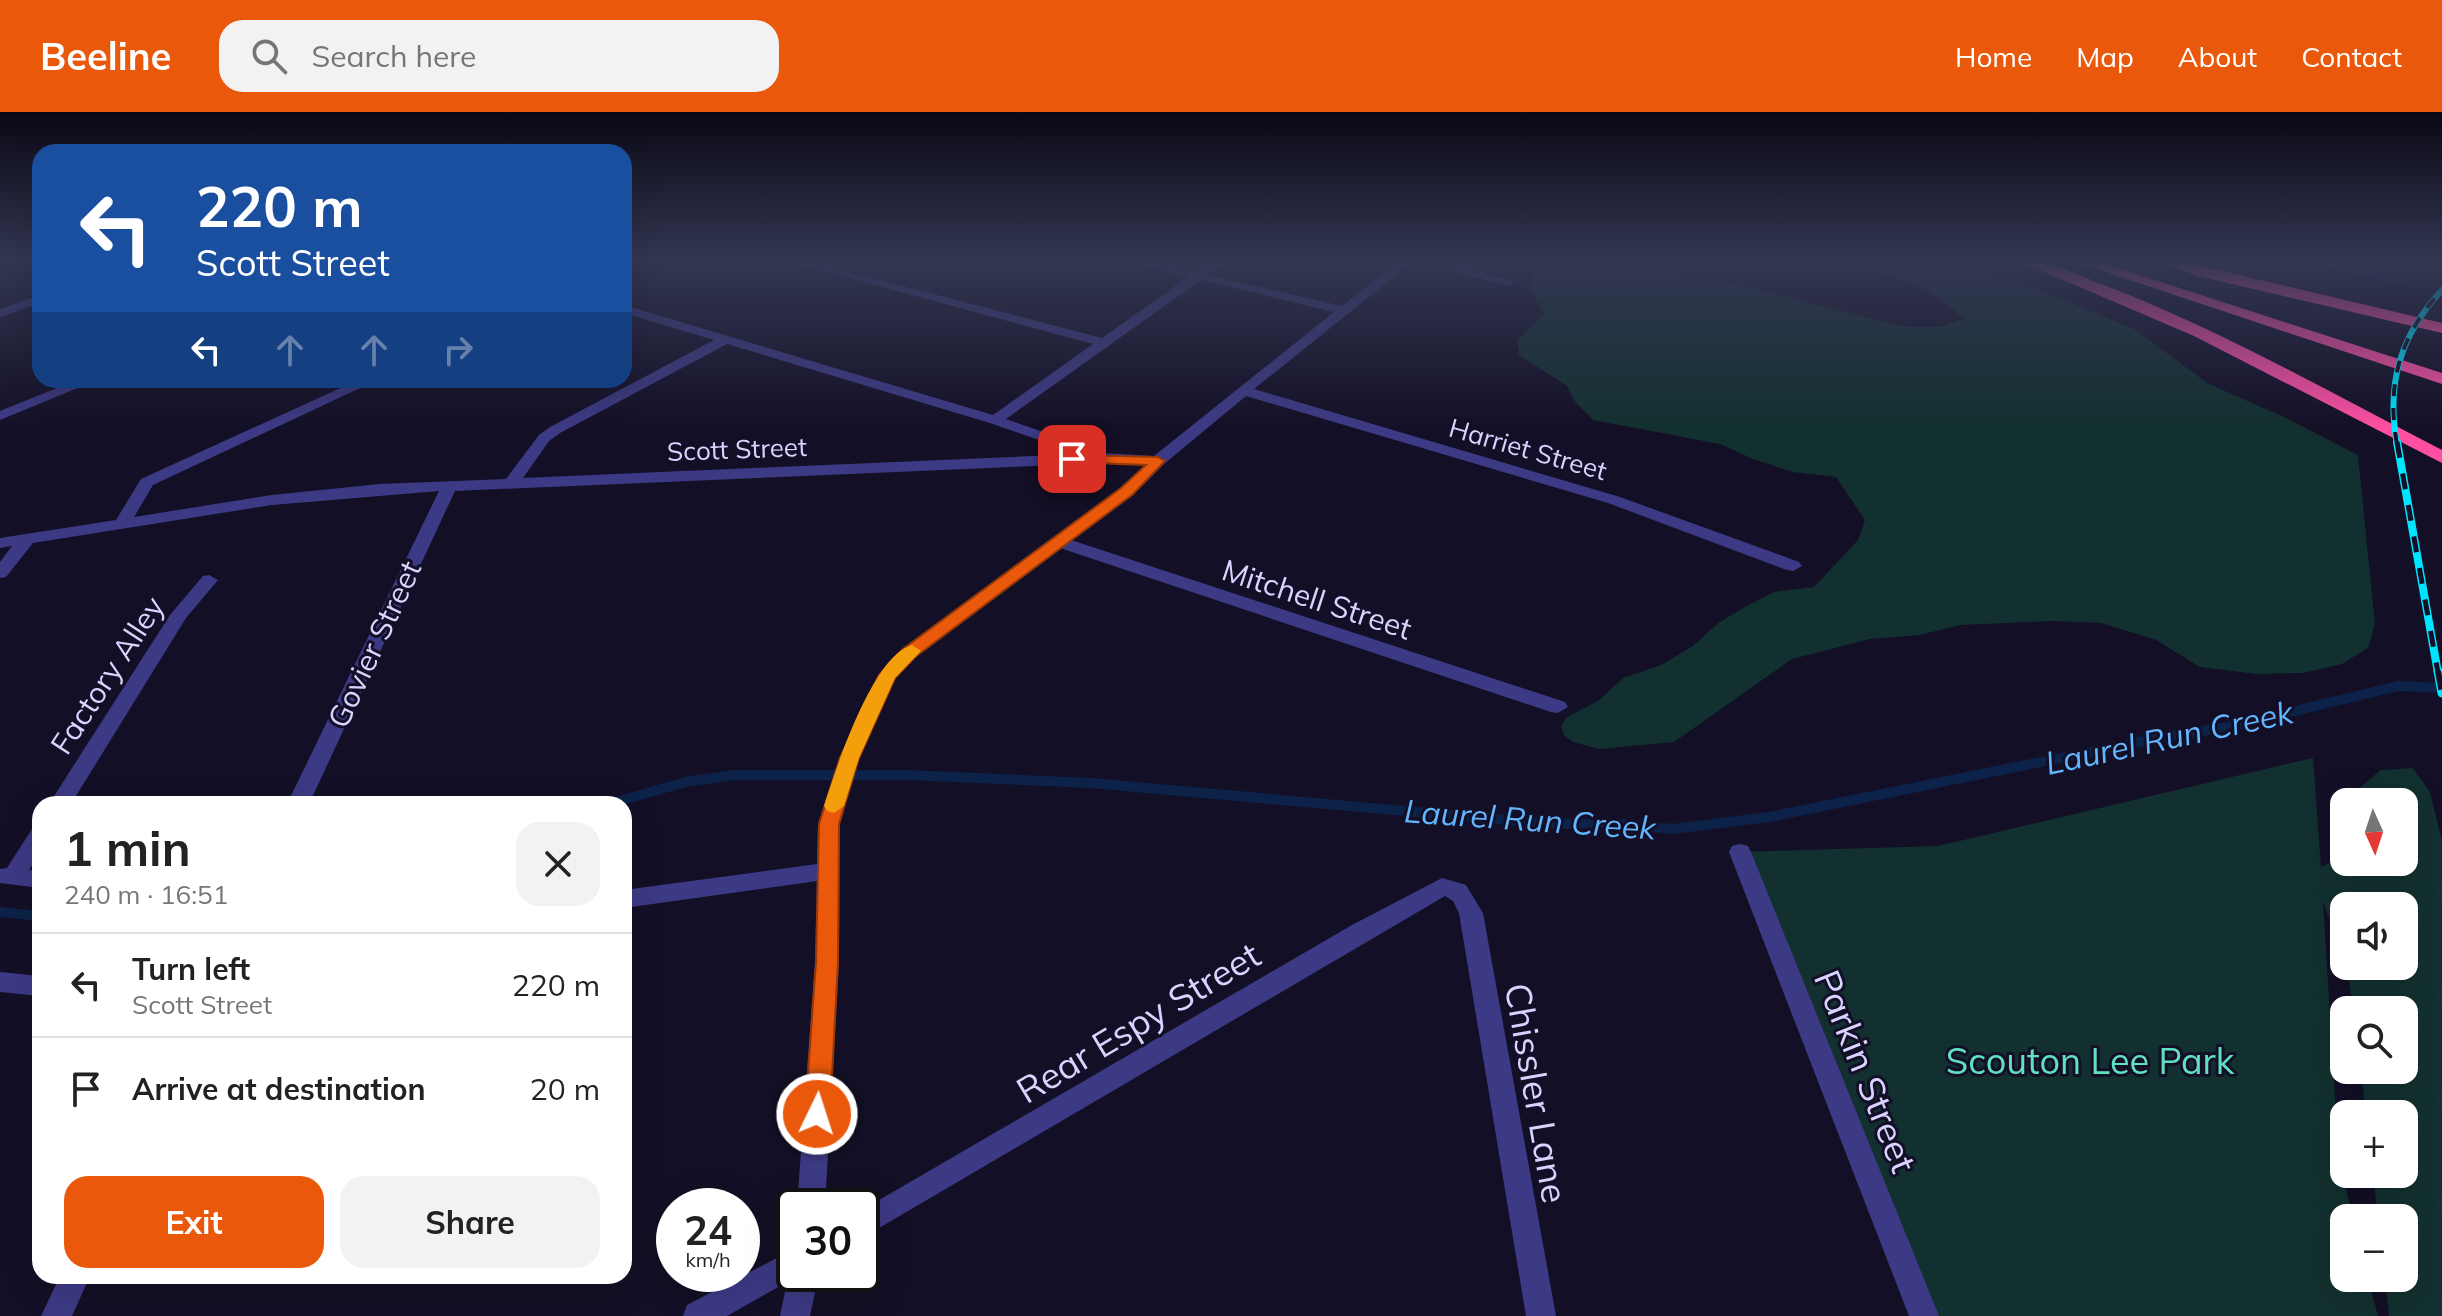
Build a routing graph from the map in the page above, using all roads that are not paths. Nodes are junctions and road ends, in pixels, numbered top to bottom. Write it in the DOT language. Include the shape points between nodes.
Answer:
graph roads {
  1 [pos="647,316"];
  2 [pos="1003,316"];
  3 [pos="1143,316"];
  4 [pos="1339,316"];
  5 [pos="2162,316"];
  6 [pos="2275,316"];
  7 [pos="2279,316"];
  8 [pos="2388,316"];
  9 [pos="2295,322"];
  10 [pos="2442,328"];
  11 [pos="725,340"];
  12 [pos="1105,343"];
  13 [pos="2442,363"];
  14 [pos="2442,379"];
  15 [pos="70,388"];
  16 [pos="353,388"];
  17 [pos="1245,391"];
  18 [pos="0,416"];
  19 [pos="995,420"];
  20 [pos="2442,457"];
  21 [pos="1103,458"];
  22 [pos="1158,461"];
  23 [pos="512,482"];
  24 [pos="450,485"];
  25 [pos="122,523"];
  26 [pos="28,538"];
  27 [pos="1059,542"];
  28 [pos="0,543"];
  29 [pos="1793,566"];
  30 [pos="0,573"];
  31 [pos="209,580"];
  32 [pos="1558,707"];
  33 [pos="65,796"];
  34 [pos="302,796"];
  35 [pos="32,845"];
  36 [pos="1740,852"];
  37 [pos="828,871"];
  38 [pos="7,876"];
  39 [pos="32,878"];
  40 [pos="1453,888"];
  41 [pos="632,898"];
  42 [pos="0,982"];
  43 [pos="32,985"];
  44 [pos="812,1188"];
  45 [pos="880,1214"];
  46 [pos="776,1273"];
  47 [pos="71,1284"];
  48 [pos="800,1292"];
  49 [pos="56,1316"];
  50 [pos="698,1316"];
  51 [pos="795,1316"];
  52 [pos="1541,1316"];
  53 [pos="1924,1316"];
  1 -- 11 [label="street"];
  2 -- 12 [label="street"];
  3 -- 12 [label="street"];
  4 -- 17 [label="street"];
  5 -- 20 [label="highway"];
  6 -- 9 [label="highway"];
  7 -- 9 [label="highway"];
  8 -- 10 [label="highway"];
  9 -- 13 [label="highway"];
  9 -- 14 [label="highway"];
  11 -- 19 [label="street"];
  11 -- 23 [label="street" via="555,430"];
  12 -- 19 [label="street"];
  15 -- 18 [label="street"];
  16 -- 25 [label="street" via="147,482"];
  17 -- 22 [label="street"];
  17 -- 29 [label="street, Harriet Street" via="1614,500"];
  19 -- 21 [label="street"];
  21 -- 22 [label="street, Scott Street"];
  21 -- 23 [label="street, Scott Street"];
  22 -- 27 [label="street" via="1127,492"];
  23 -- 24 [label="street, Scott Street"];
  24 -- 25 [label="street, Scott Street" via="285,498"];
  24 -- 34 [label="street, Govier Street"];
  25 -- 26 [label="street, Scott Street"];
  26 -- 28 [label="street, Scott Street"];
  26 -- 30 [label="street"];
  27 -- 32 [label="street, Mitchell Street"];
  27 -- 37 [label="street" via="909,653 888,675 836,798 829,824"];
  31 -- 33 [label="street, Factory Alley" via="179,615"];
  35 -- 38 [label="street"];
  36 -- 53 [label="street, Parkin Street"];
  37 -- 41 [label="street"];
  37 -- 44 [label="street"];
  38 -- 39 [label="street"];
  40 -- 45 [label="street, Rear Espy Street" via="1442,887 1360,932"];
  40 -- 52 [label="street, Chissler Lane" via="1464,895 1471,913"];
  42 -- 43 [label="street"];
  46 -- 50 [label="street"];
  47 -- 49 [label="street"];
  48 -- 51 [label="street"];
}
